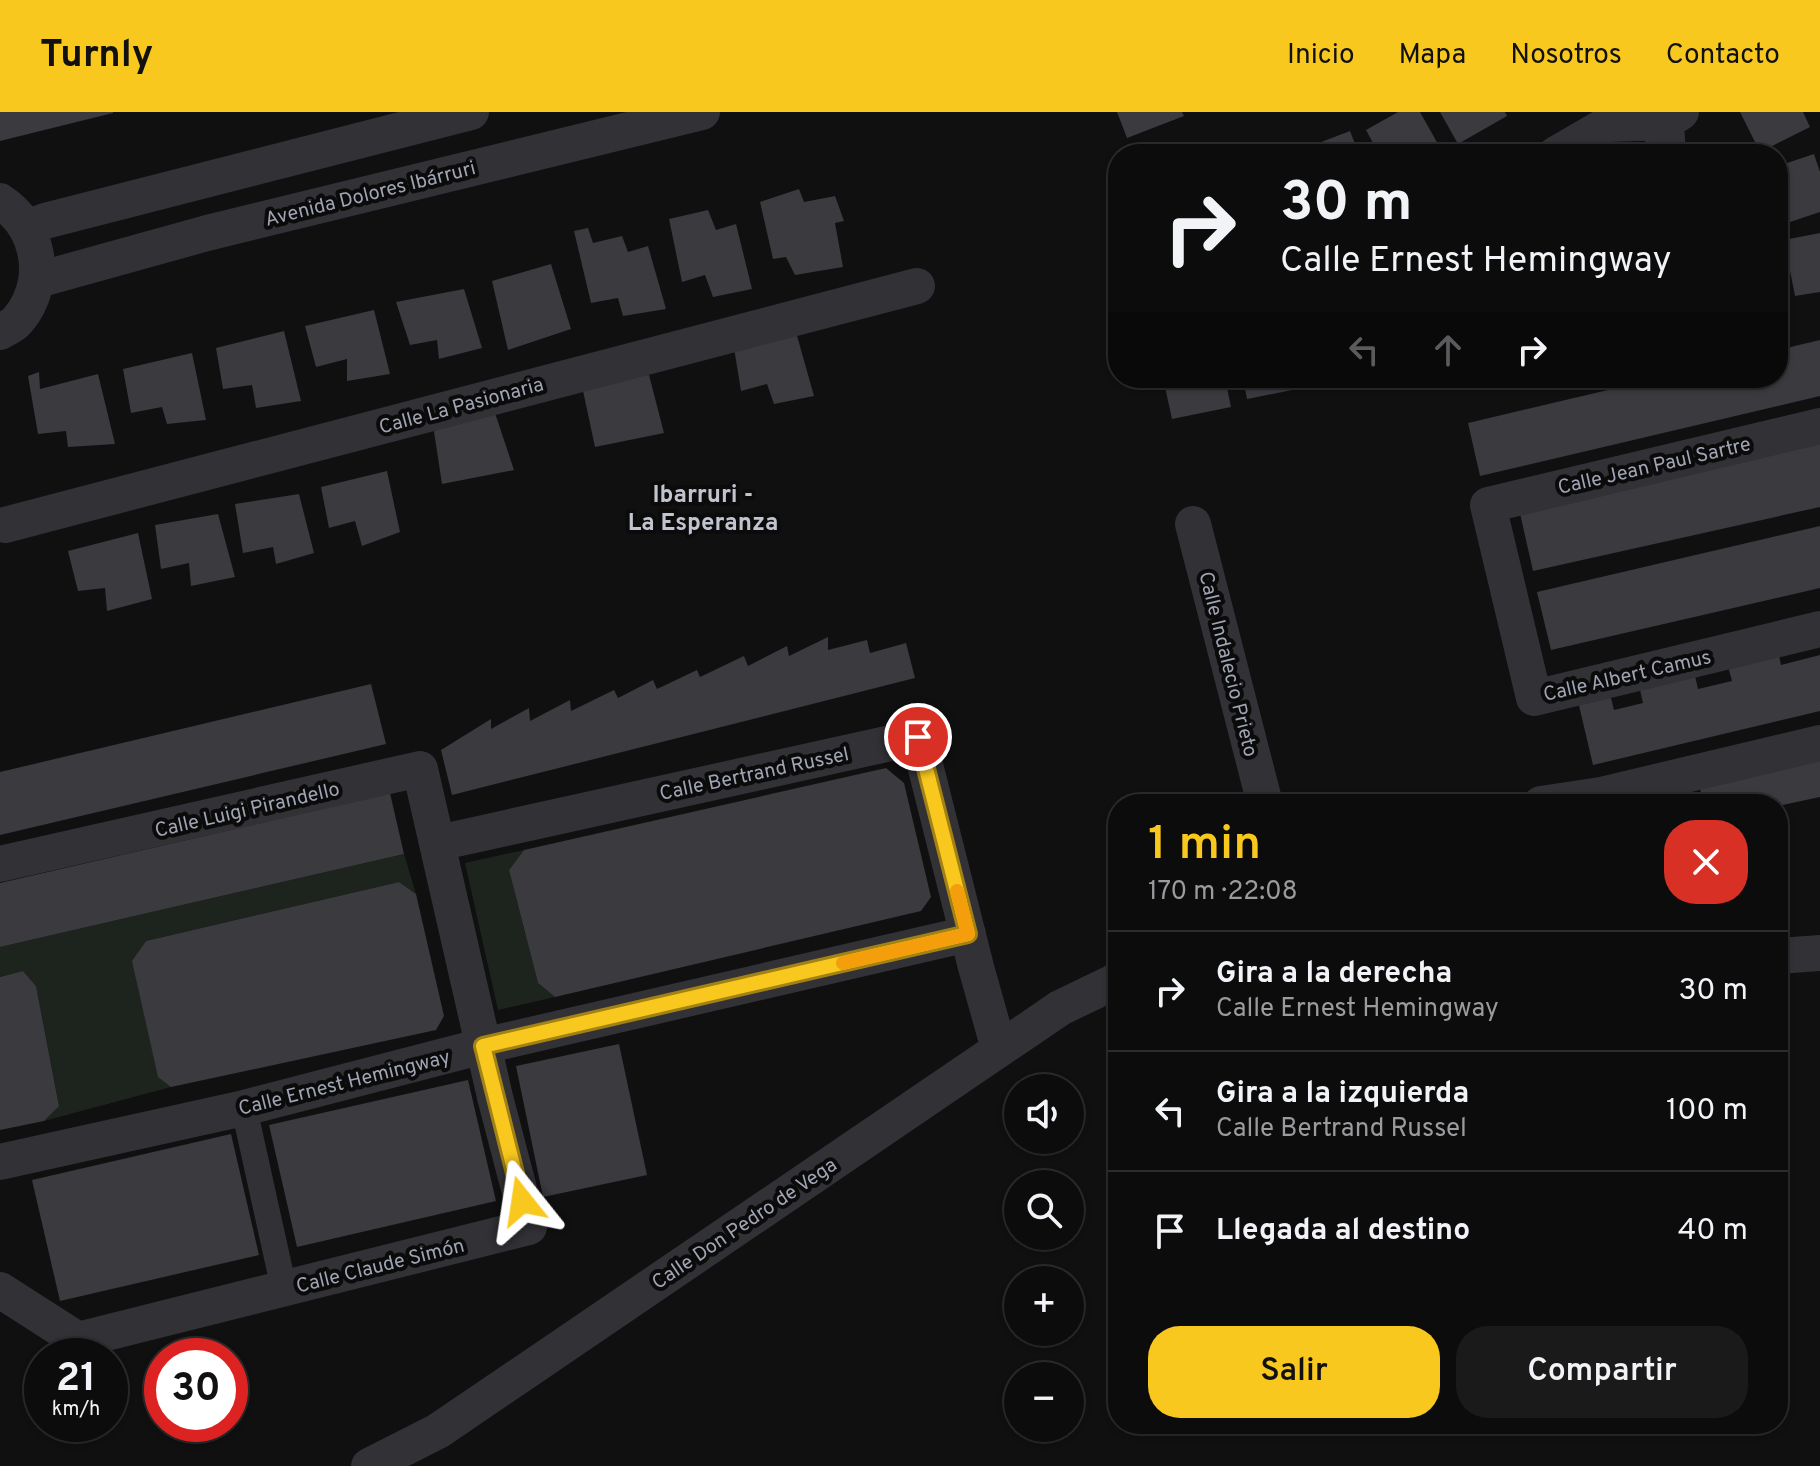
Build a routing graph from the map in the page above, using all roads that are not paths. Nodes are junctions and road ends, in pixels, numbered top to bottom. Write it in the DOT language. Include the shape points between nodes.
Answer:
graph roads {
  1 [pos="471,112"];
  2 [pos="702,112"];
  3 [pos="1672,129"];
  4 [pos="1573,144"];
  5 [pos="0,201"];
  6 [pos="27,228"];
  7 [pos="38,280"];
  8 [pos="917,286"];
  9 [pos="0,332"];
  10 [pos="1820,426"];
  11 [pos="1488,505"];
  12 [pos="2,522"];
  13 [pos="1193,524"];
  14 [pos="1820,629"];
  15 [pos="1820,743"];
  16 [pos="1262,794"];
  17 [pos="1605,794"];
  18 [pos="438,843"];
  19 [pos="0,864"];
  20 [pos="968,934"];
  21 [pos="1820,953"];
  22 [pos="1788,955"];
  23 [pos="1108,985"];
  24 [pos="483,1046"];
  25 [pos="999,1049"];
  26 [pos="244,1108"];
  27 [pos="0,1162"];
  28 [pos="284,1289"];
  29 [pos="0,1290"];
  30 [pos="369,1466"];
  1 -- 6 [label="street"];
  2 -- 7 [label="street, Avenida Dolores Ibárruri" via="207,233"];
  3 -- 4 [label="street" via="1608,124"];
  5 -- 6 [label="street"];
  6 -- 7 [label="street"];
  7 -- 9 [label="street" via="17,322"];
  8 -- 12 [label="street, Calle La Pasionaria"];
  10 -- 11 [label="street, Calle Jean Paul Sartre"];
  11 -- 14 [label="street, Calle Albert Camus" via="1534,698"];
  13 -- 16 [label="street, Calle Indalecio Prieto"];
  15 -- 17 [label="street"];
  18 -- 19 [label="street, Calle Luigi Pirandello" via="420,769"];
  18 -- 20 [label="street, Calle Bertrand Russel" via="918,737"];
  18 -- 24 [label="street, Calle Claude Simón"];
  20 -- 24 [label="street, Calle Ernest Hemingway"];
  20 -- 25 [label="street"];
  21 -- 22 [label="street"];
  23 -- 25 [label="street, Calle Don Pedro de Vega" via="1060,1008"];
  24 -- 26 [label="street, Calle Ernest Hemingway"];
  24 -- 28 [label="street, Calle Claude Simón" via="529,1227"];
  25 -- 30 [label="street, Calle Don Pedro de Vega" via="438,1431"];
  26 -- 27 [label="street, Calle Ernest Hemingway"];
  26 -- 28 [label="street"];
  28 -- 29 [label="street, Calle Claude Simón" via="78,1340"];
}
